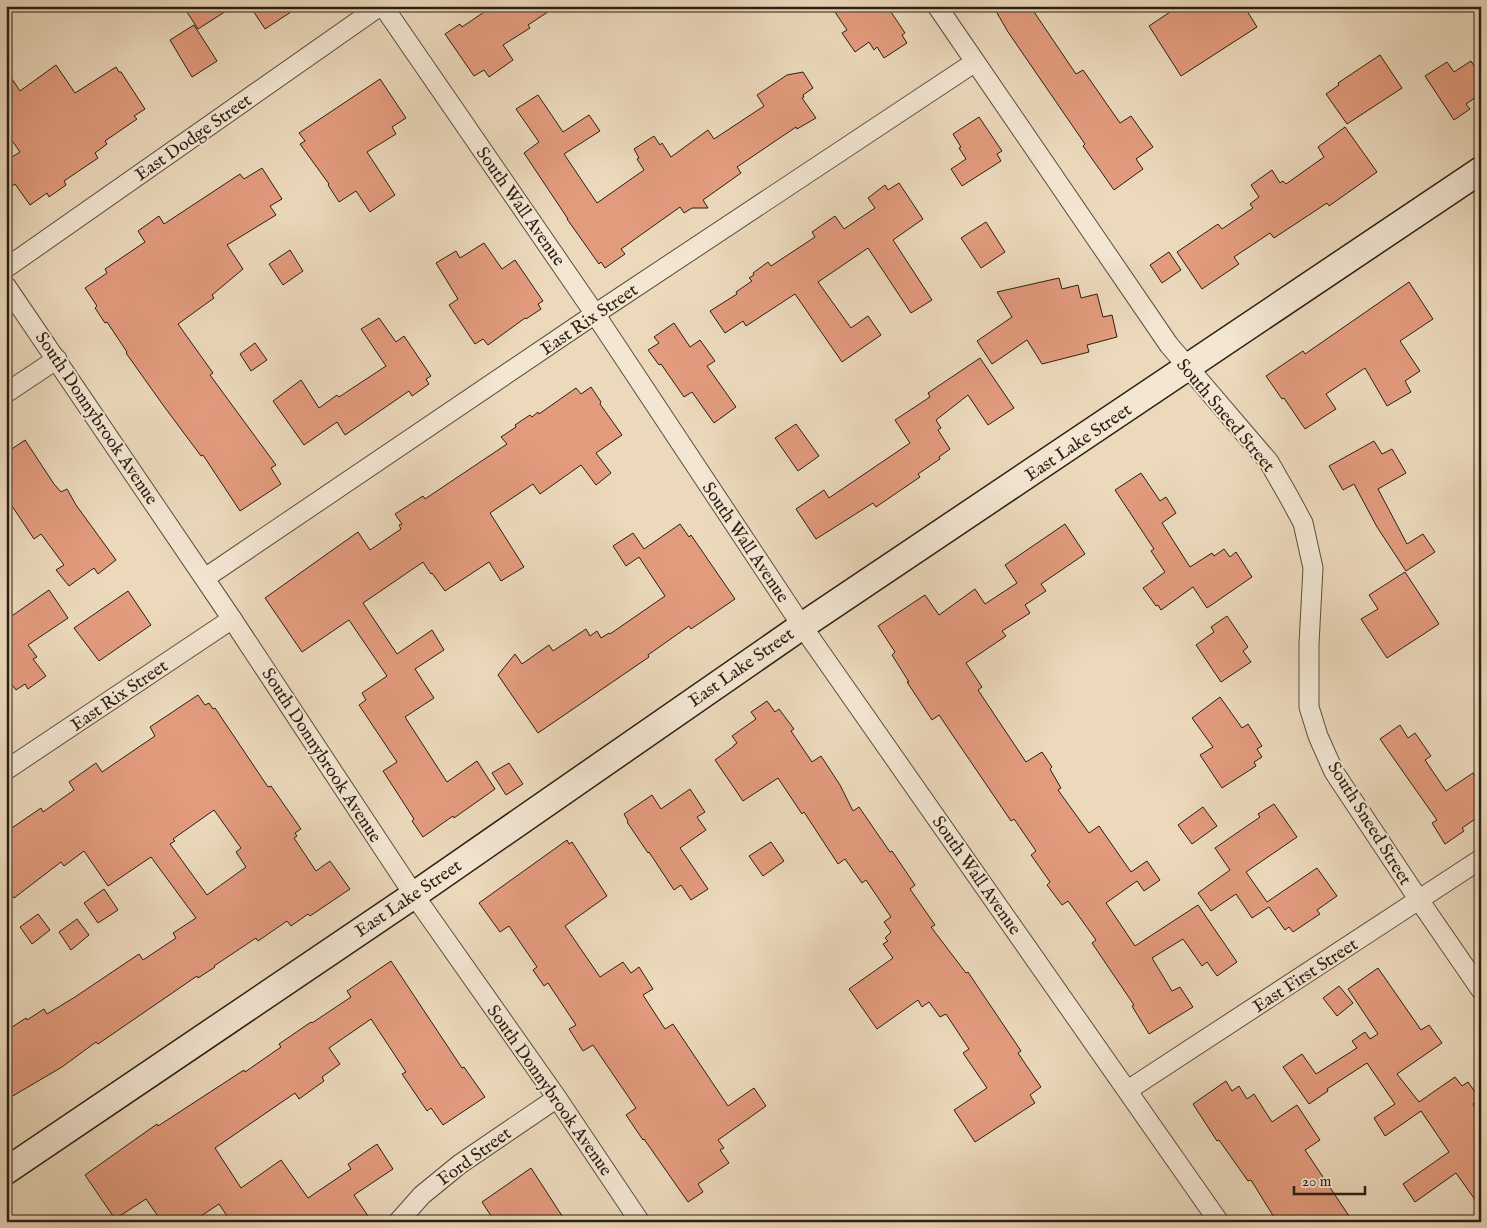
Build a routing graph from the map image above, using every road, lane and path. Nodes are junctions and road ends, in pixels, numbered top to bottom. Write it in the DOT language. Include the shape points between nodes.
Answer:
graph roads {
  1 [pos="382,6"];
  2 [pos="937,6"];
  3 [pos="975,62"];
  4 [pos="1481,170"];
  5 [pos="6,268"];
  6 [pos="6,286"];
  7 [pos="595,314"];
  8 [pos="57,359"];
  9 [pos="1188,368"];
  10 [pos="6,393"];
  11 [pos="205,578"];
  12 [pos="232,619"];
  13 [pos="802,626"];
  14 [pos="6,770"];
  15 [pos="1481,859"];
  16 [pos="414,894"];
  17 [pos="1419,900"];
  18 [pos="1481,990"];
  19 [pos="1128,1090"];
  20 [pos="557,1098"];
  21 [pos="6,1171"];
  22 [pos="398,1222"];
  23 [pos="640,1222"];
  24 [pos="1219,1222"];
  1 -- 5 [label="street, East Dodge Street"];
  1 -- 7 [label="street, South Wall Avenue"];
  2 -- 3 [label="street, South Sneed Street"];
  3 -- 7 [label="street, East Rix Street"];
  3 -- 9 [label="street, South Sneed Street"];
  4 -- 9 [label="street, East Lake Street"];
  6 -- 8 [label="street, South Donnybrook Avenue"];
  7 -- 11 [label="street, East Rix Street"];
  7 -- 13 [label="street, South Wall Avenue"];
  8 -- 10 [label="street"];
  8 -- 11 [label="street, South Donnybrook Avenue"];
  9 -- 13 [label="street, East Lake Street"];
  9 -- 17 [label="street, South Sneed Street" via="1269,462 1303,524 1313,568 1309,707 1334,772"];
  11 -- 12 [label="street, South Donnybrook Avenue"];
  12 -- 14 [label="street, East Rix Street"];
  12 -- 16 [label="street, South Donnybrook Avenue"];
  13 -- 16 [label="street, East Lake Street"];
  13 -- 19 [label="street, South Wall Avenue"];
  15 -- 17 [label="street, East First Street"];
  16 -- 20 [label="street, South Donnybrook Avenue"];
  16 -- 21 [label="street, East Lake Street"];
  17 -- 18 [label="street, South Sneed Street"];
  17 -- 19 [label="street, East First Street"];
  19 -- 24 [label="street, South Wall Avenue"];
  20 -- 22 [label="street, Ford Street" via="460,1164 422,1195"];
  20 -- 23 [label="street, South Donnybrook Avenue"];
}
